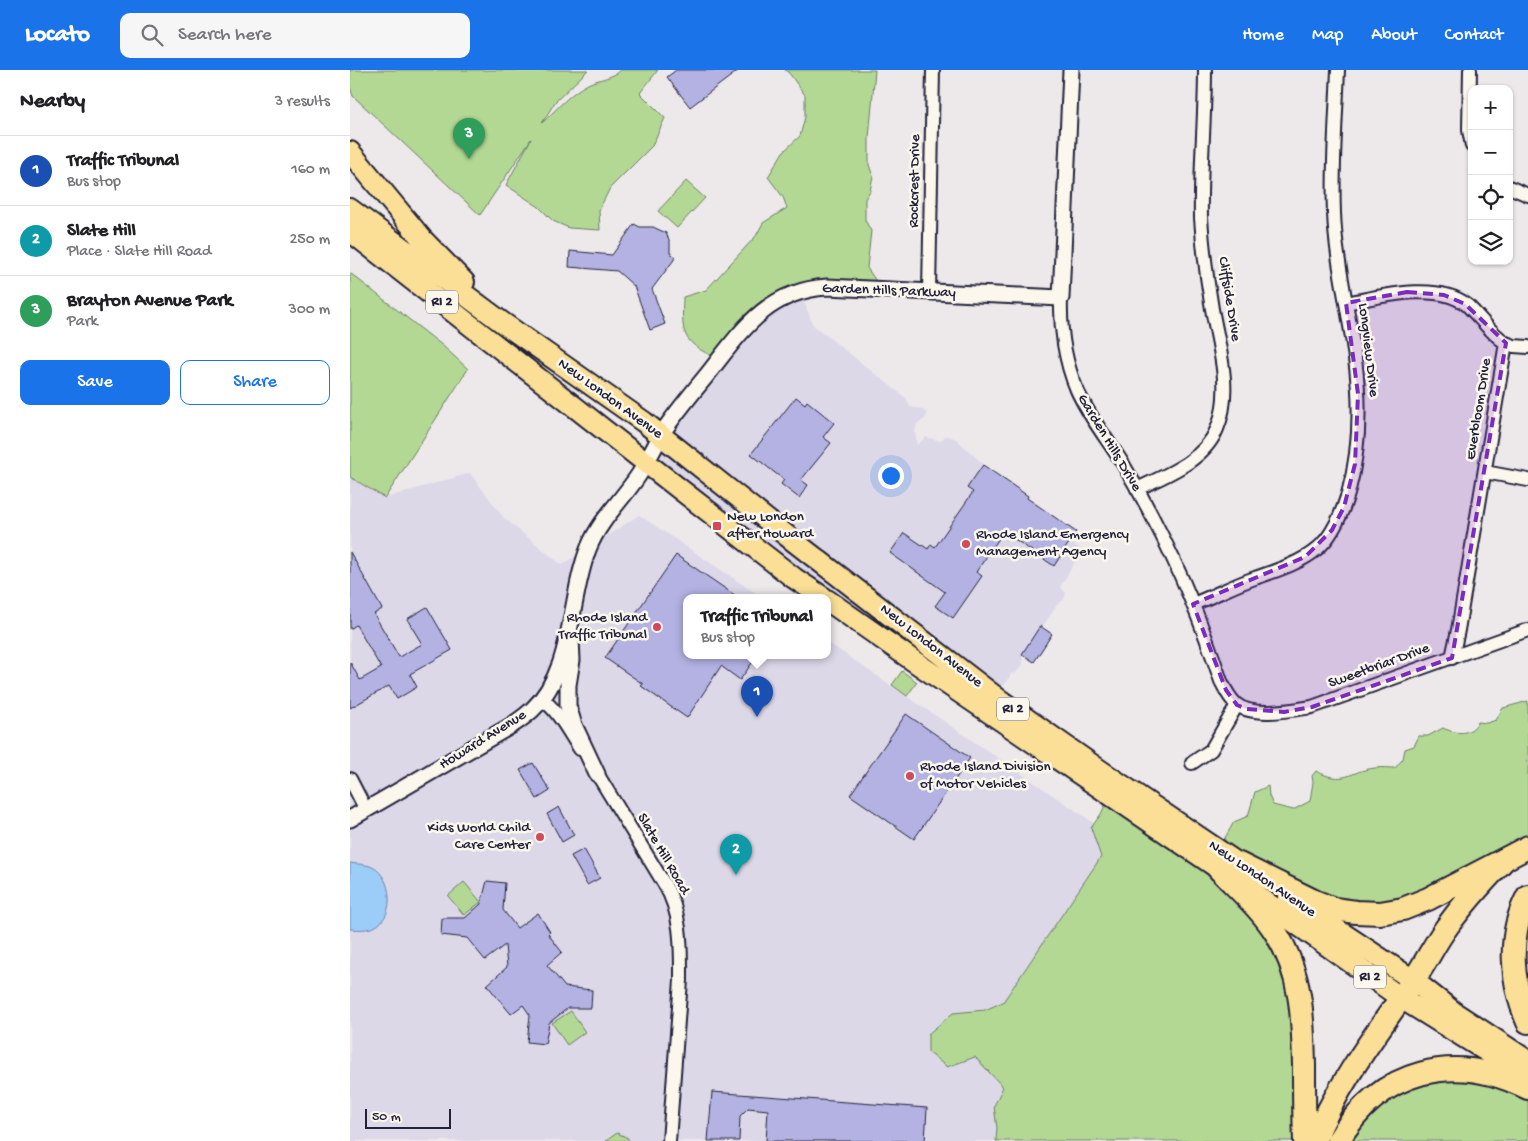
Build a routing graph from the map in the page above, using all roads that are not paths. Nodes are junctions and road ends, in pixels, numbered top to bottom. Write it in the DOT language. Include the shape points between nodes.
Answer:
graph roads {
  1 [pos="933,70"];
  2 [pos="1071,70"];
  3 [pos="1205,70"];
  4 [pos="1338,70"];
  5 [pos="1470,70"];
  6 [pos="1469,130"];
  7 [pos="350,152"];
  8 [pos="1513,189"];
  9 [pos="1528,195"];
  10 [pos="350,209"];
  11 [pos="350,231"];
  12 [pos="930,292"];
  13 [pos="1062,298"];
  14 [pos="1346,303"];
  15 [pos="503,323"];
  16 [pos="1506,343"];
  17 [pos="1528,348"];
  18 [pos="661,436"];
  19 [pos="646,462"];
  20 [pos="1485,472"];
  21 [pos="1528,480"];
  22 [pos="1137,489"];
  23 [pos="818,594"];
  24 [pos="831,603"];
  25 [pos="1193,604"];
  26 [pos="570,624"];
  27 [pos="1528,630"];
  28 [pos="1452,658"];
  29 [pos="541,700"];
  30 [pos="1237,705"];
  31 [pos="1192,763"];
  32 [pos="598,774"];
  33 [pos="350,779"];
  34 [pos="366,810"];
  35 [pos="350,819"];
  36 [pos="1528,847"];
  37 [pos="1503,861"];
  38 [pos="1228,866"];
  39 [pos="1528,896"];
  40 [pos="1407,989"];
  41 [pos="1528,1022"];
  42 [pos="1528,1061"];
  43 [pos="1528,1077"];
  44 [pos="1528,1088"];
  45 [pos="669,1141"];
  46 [pos="1305,1141"];
  47 [pos="1314,1141"];
  48 [pos="1338,1141"];
  1 -- 12 [label="street, Rockcrest Drive"];
  2 -- 13 [label="street, Garden Hills Drive"];
  3 -- 22 [label="street, Cliffside Drive" via="1202,220 1225,404 1217,430 1201,452 1164,477"];
  4 -- 14 [label="street, Longview Drive" via="1334,214"];
  5 -- 6 [label="street"];
  7 -- 15 [label="main road" via="422,240"];
  8 -- 9 [label="street"];
  10 -- 15 [label="main road, New London Avenue / RI 2"];
  11 -- 19 [label="main road, New London Avenue / RI 2"];
  12 -- 13 [label="street, Garden Hills Parkway"];
  12 -- 18 [label="street, Garden Hills Parkway" via="827,287 780,300 745,327"];
  13 -- 22 [label="street, Garden Hills Drive" via="1066,355 1076,389"];
  14 -- 16 [label="street, Everbloom Drive" via="1407,292 1444,295 1465,304"];
  14 -- 25 [label="street, Longview Drive" via="1357,377 1358,430 1352,480 1338,520 1317,549 1305,557"];
  15 -- 18 [label="main road, New London Avenue / RI 2"];
  16 -- 17 [label="street"];
  16 -- 20 [label="street, Everbloom Drive"];
  18 -- 19 [label="street, Garden Hills Parkway"];
  18 -- 38 [label="main road, New London Avenue / RI 2" via="998,698"];
  19 -- 23 [label="main road, New London Avenue / RI 2"];
  19 -- 26 [label="street, Howard Avenue" via="593,539"];
  20 -- 21 [label="street"];
  20 -- 28 [label="street, Everbloom Drive"];
  22 -- 25 [label="street, Garden Hills Drive"];
  24 -- 38 [label="main road, New London Avenue / RI 2" via="918,664"];
  25 -- 30 [label="street, Garden Hills Drive" via="1221,681"];
  26 -- 29 [label="street, Howard Avenue" via="558,670"];
  26 -- 32 [label="street" via="572,660 568,706"];
  27 -- 28 [label="street, Sweetbriar Drive"];
  28 -- 30 [label="street, Sweetbriar Drive" via="1312,707 1284,712 1258,711"];
  29 -- 32 [label="street, Slate Hill Road" via="553,709"];
  29 -- 34 [label="street, Howard Avenue" via="507,728"];
  30 -- 31 [label="street" via="1211,750"];
  32 -- 45 [label="street, Slate Hill Road" via="670,894 677,912 681,980"];
  33 -- 34 [label="street"];
  34 -- 35 [label="street, Howard Avenue"];
  36 -- 37 [label="highway"];
  37 -- 38 [label="highway" via="1416,904 1369,913 1324,906"];
  37 -- 40 [label="highway" via="1457,913"];
  38 -- 40 [label="main road, New London Avenue / RI 2"];
  38 -- 46 [label="highway" via="1284,946 1294,971 1303,1020"];
  39 -- 41 [label="highway" via="1516,929 1514,958 1516,986"];
  40 -- 42 [label="main road, New London Avenue / RI 2" via="1456,1013"];
  40 -- 43 [label="main road, New London Avenue / RI 2"];
  40 -- 47 [label="highway" via="1348,1075"];
  44 -- 48 [label="highway" via="1473,1070 1424,1073 1401,1081 1368,1102"];
}
